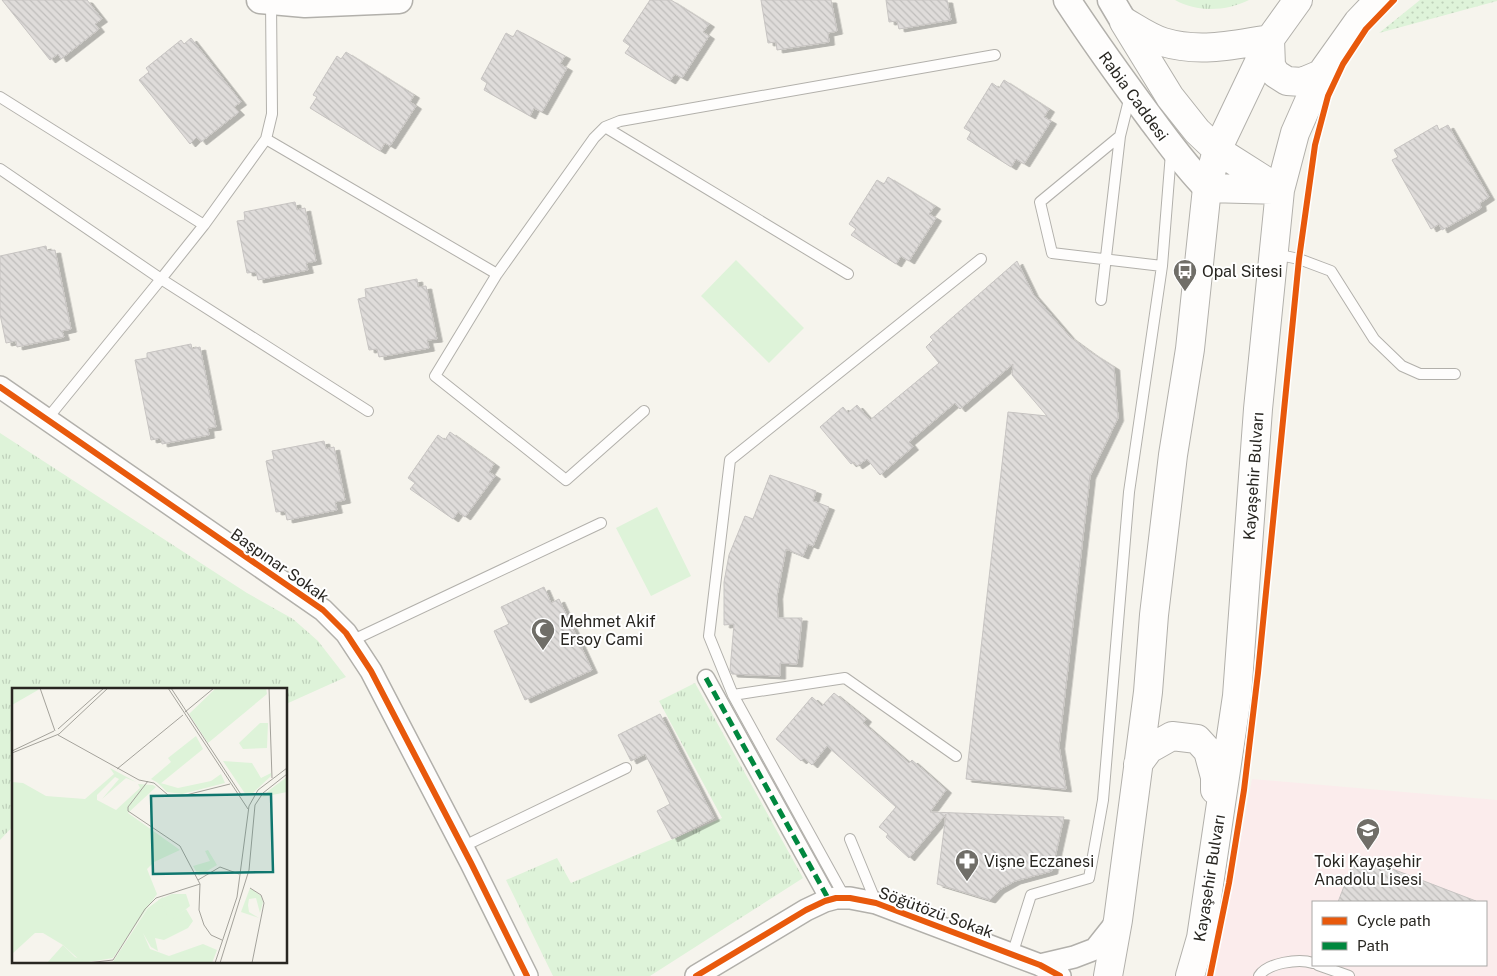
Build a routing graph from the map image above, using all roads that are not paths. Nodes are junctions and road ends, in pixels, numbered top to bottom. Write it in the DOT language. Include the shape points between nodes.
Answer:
graph roads {
  1 [pos="400,0"];
  2 [pos="1067,0"];
  3 [pos="1298,0"];
  4 [pos="1378,0"];
  5 [pos="265,1"];
  6 [pos="1118,11"];
  7 [pos="1270,39"];
  8 [pos="995,55"];
  9 [pos="1321,74"];
  10 [pos="1131,93"];
  11 [pos="0,97"];
  12 [pos="605,127"];
  13 [pos="1120,136"];
  14 [pos="266,139"];
  15 [pos="1171,147"];
  16 [pos="1217,150"];
  17 [pos="0,169"];
  18 [pos="1207,188"];
  19 [pos="1280,190"];
  20 [pos="204,225"];
  21 [pos="1274,254"];
  22 [pos="982,259"];
  23 [pos="1105,259"];
  24 [pos="1162,266"];
  25 [pos="497,274"];
  26 [pos="848,274"];
  27 [pos="161,279"];
  28 [pos="1101,300"];
  29 [pos="1455,374"];
  30 [pos="0,387"];
  31 [pos="368,411"];
  32 [pos="644,411"];
  33 [pos="47,419"];
  34 [pos="601,523"];
  35 [pos="351,641"];
  36 [pos="706,678"];
  37 [pos="733,695"];
  38 [pos="956,756"];
  39 [pos="1138,764"];
  40 [pos="626,768"];
  41 [pos="850,839"];
  42 [pos="1215,844"];
  43 [pos="462,847"];
  44 [pos="837,899"];
  45 [pos="876,903"];
  46 [pos="1118,920"];
  47 [pos="1012,955"];
  48 [pos="1312,963"];
  49 [pos="1040,965"];
  50 [pos="1321,966"];
  51 [pos="527,976"];
  52 [pos="696,976"];
  53 [pos="1060,976"];
  54 [pos="1108,976"];
  55 [pos="1190,976"];
  56 [pos="1259,976"];
  57 [pos="1349,976"];
  1 -- 5 [label="street" via="340,3"];
  2 -- 10 [label="street, Rabia Caddesi"];
  3 -- 7 [label="main road"];
  4 -- 9 [label="main road, Kayaşehir Bulvarı"];
  5 -- 14 [label="lane" via="272,114"];
  6 -- 7 [label="main road" via="1162,42 1200,48"];
  6 -- 16 [label="main road" via="1170,97"];
  7 -- 9 [label="main road" via="1271,66 1276,74 1287,81 1302,82"];
  7 -- 16 [label="main road"];
  8 -- 12 [label="lane" via="620,121"];
  9 -- 19 [label="main road, Kayaşehir Bulvarı" via="1295,133"];
  10 -- 13 [label="lane"];
  10 -- 15 [label="street, Rabia Caddesi"];
  11 -- 20 [label="lane"];
  12 -- 25 [label="lane"];
  12 -- 26 [label="lane"];
  13 -- 23 [label="lane"];
  13 -- 23 [label="lane" via="1040,202 1052,253"];
  14 -- 20 [label="lane"];
  14 -- 25 [label="lane"];
  15 -- 18 [label="street, Rabia Caddesi"];
  15 -- 24 [label="lane"];
  16 -- 18 [label="main road"];
  16 -- 19 [label="main road"];
  17 -- 27 [label="lane"];
  18 -- 19 [label="main road"];
  18 -- 39 [label="main road"];
  19 -- 21 [label="main road, Kayaşehir Bulvarı"];
  20 -- 27 [label="lane"];
  21 -- 29 [label="lane" via="1300,259 1331,271 1374,339 1402,366 1420,374"];
  21 -- 42 [label="main road, Kayaşehir Bulvarı" via="1258,409 1237,696"];
  22 -- 37 [label="lane" via="730,460 708,636"];
  23 -- 24 [label="lane"];
  23 -- 28 [label="lane"];
  24 -- 47 [label="lane" via="1129,492 1103,800 1089,878 1031,895"];
  25 -- 32 [label="lane" via="435,376 566,480"];
  27 -- 31 [label="lane"];
  27 -- 33 [label="lane"];
  30 -- 33 [label="street, Başpınar Sokak"];
  33 -- 35 [label="street, Başpınar Sokak" via="323,610"];
  34 -- 35 [label="lane"];
  35 -- 43 [label="street, Başpınar Sokak" via="371,671"];
  36 -- 44 [label="street"];
  37 -- 38 [label="lane" via="845,678"];
  37 -- 44 [label="lane"];
  39 -- 42 [label="main road" via="1149,748 1172,736 1197,740 1208,751 1215,777"];
  39 -- 46 [label="main road"];
  40 -- 43 [label="lane"];
  41 -- 45 [label="lane"];
  42 -- 55 [label="main road, Kayaşehir Bulvarı" via="1201,938"];
  43 -- 51 [label="street, Başpınar Sokak"];
  44 -- 45 [label="street, Söğütözü Sokak"];
  44 -- 52 [label="street" via="806,910"];
  45 -- 47 [label="street, Söğütözü Sokak"];
  46 -- 49 [label="street" via="1095,949"];
  46 -- 54 [label="main road"];
  47 -- 49 [label="street, Söğütözü Sokak"];
  48 -- 56 [label="lane" via="1293,960 1261,972"];
  49 -- 53 [label="street, Söğütözü Sokak"];
  50 -- 57 [label="lane"];
}
